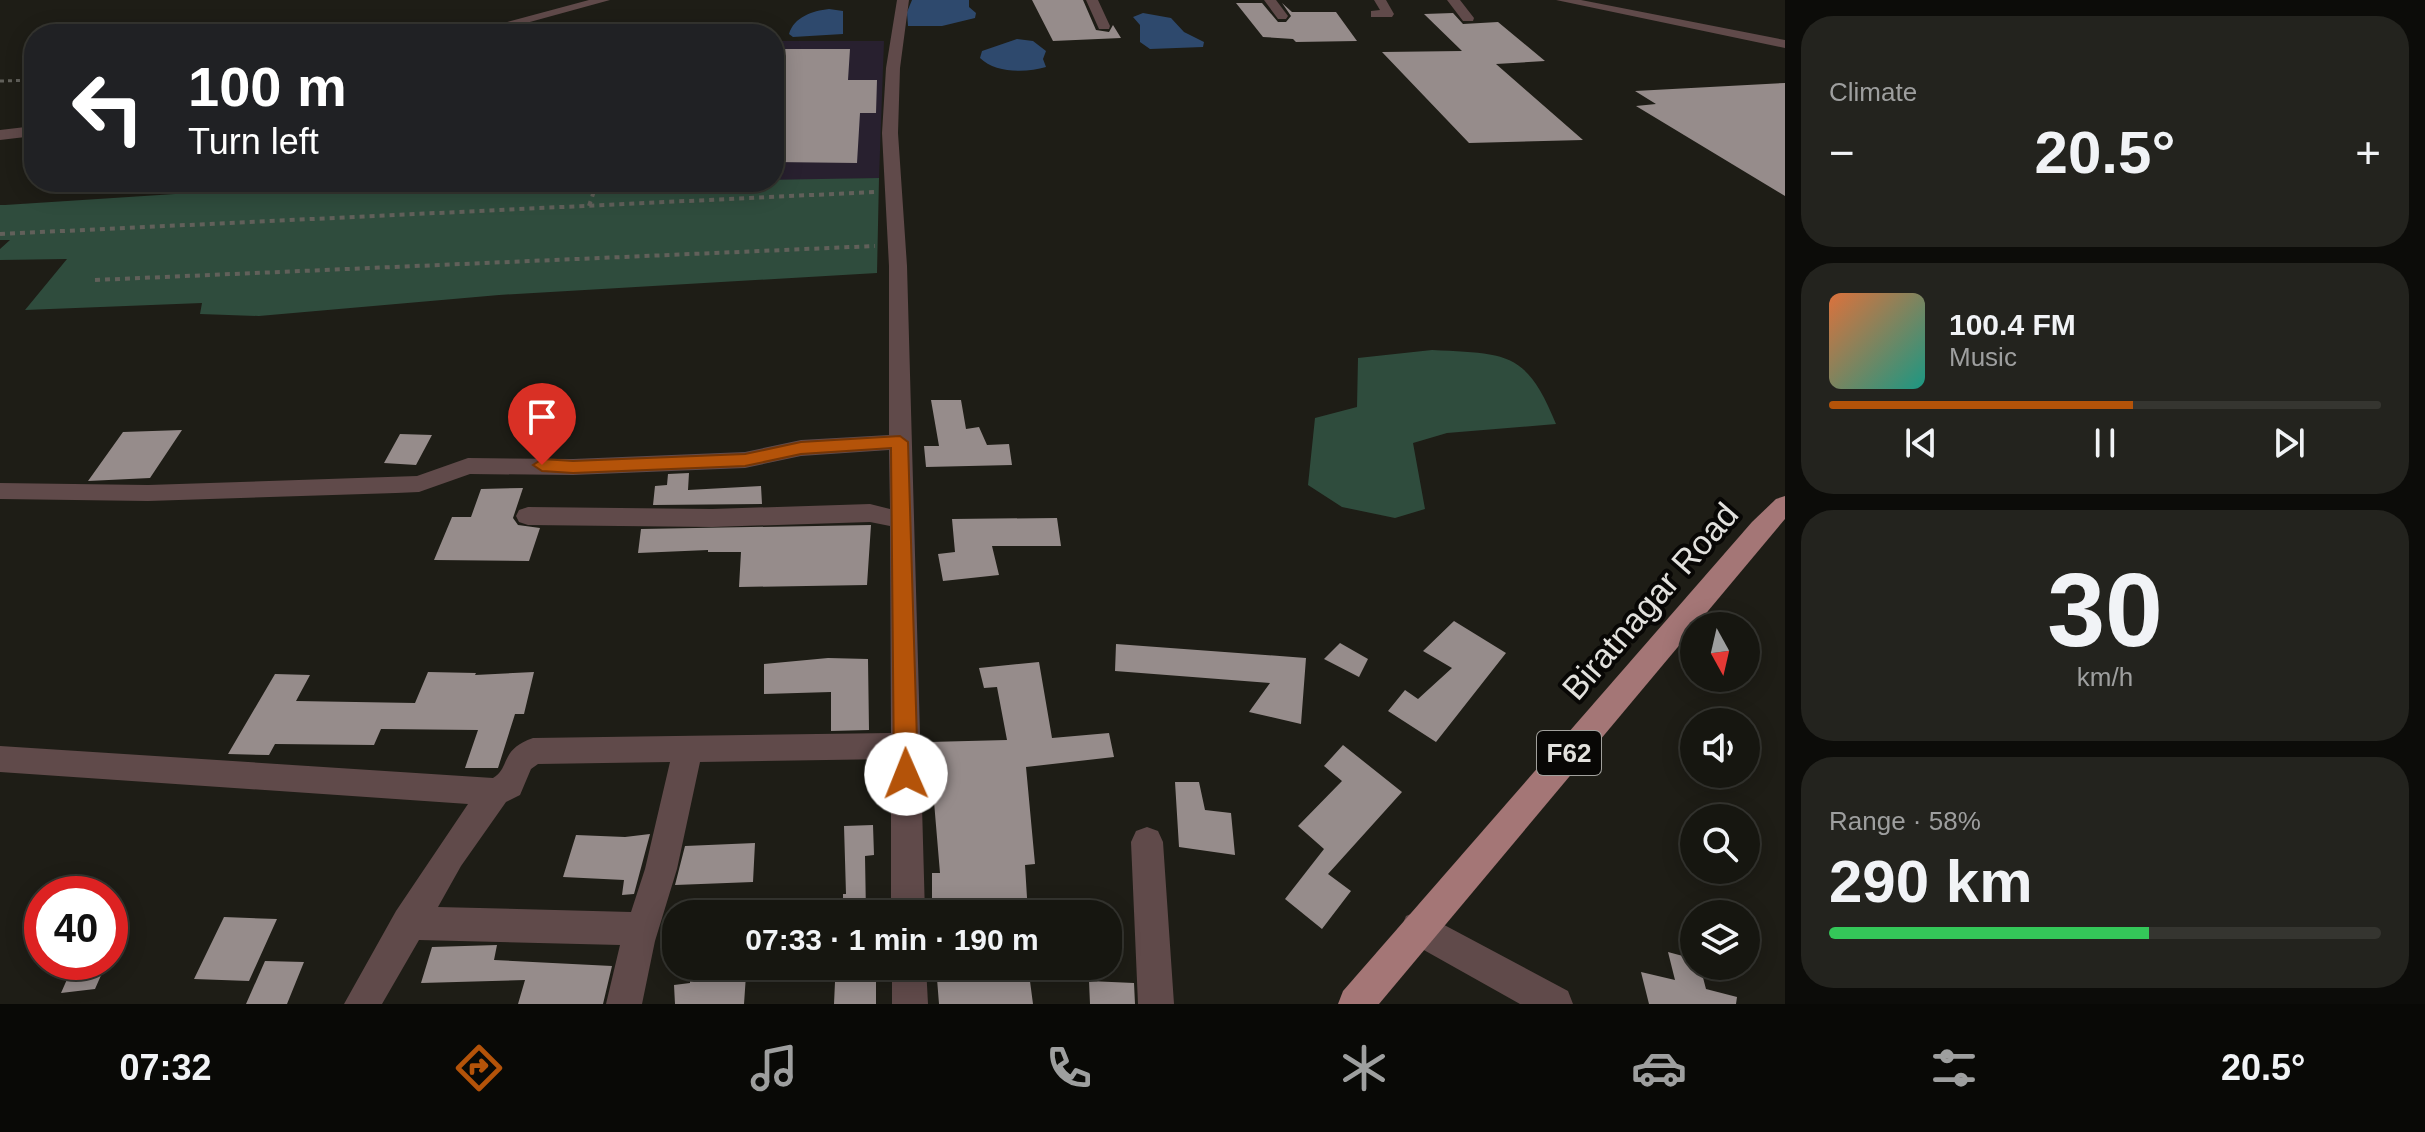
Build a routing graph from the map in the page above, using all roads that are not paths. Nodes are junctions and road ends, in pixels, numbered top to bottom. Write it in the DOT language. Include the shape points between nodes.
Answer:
graph roads {
  1 [pos="604,0"];
  2 [pos="903,0"];
  3 [pos="1092,0"];
  4 [pos="1270,0"];
  5 [pos="1380,0"];
  6 [pos="1453,0"];
  7 [pos="1562,0"];
  8 [pos="1375,14"];
  9 [pos="1282,16"];
  10 [pos="1468,18"];
  11 [pos="509,24"];
  12 [pos="1104,26"];
  13 [pos="1785,44"];
  14 [pos="24,132"];
  15 [pos="0,135"];
  16 [pos="900,442"];
  17 [pos="0,491"];
  18 [pos="1785,505"];
  19 [pos="528,516"];
  20 [pos="901,520"];
  21 [pos="906,746"];
  22 [pos="688,749"];
  23 [pos="0,759"];
  24 [pos="495,792"];
  25 [pos="1147,842"];
  26 [pos="908,900"];
  27 [pos="408,923"];
  28 [pos="1418,928"];
  29 [pos="642,929"];
  30 [pos="909,980"];
  31 [pos="362,1004"];
  32 [pos="624,1004"];
  33 [pos="910,1004"];
  34 [pos="1156,1004"];
  35 [pos="1356,1004"];
  36 [pos="1555,1004"];
  1 -- 11 [label="street"];
  2 -- 16 [label="street" via="890,133"];
  3 -- 12 [label="street"];
  4 -- 9 [label="street"];
  5 -- 8 [label="street" via="1388,14"];
  6 -- 10 [label="street"];
  7 -- 13 [label="street"];
  14 -- 15 [label="street"];
  16 -- 17 [label="street" via="801,448 731,461 468,466 419,484 148,493"];
  16 -- 20 [label="street"];
  18 -- 28 [label="main road, Biratnagar Road / F62"];
  19 -- 20 [label="street" via="870,513"];
  20 -- 21 [label="street"];
  21 -- 22 [label="street"];
  21 -- 26 [label="street"];
  22 -- 24 [label="street" via="533,751 520,760 509,785"];
  22 -- 29 [label="street"];
  23 -- 24 [label="street"];
  24 -- 27 [label="street"];
  25 -- 34 [label="street"];
  27 -- 29 [label="street"];
  27 -- 31 [label="street"];
  28 -- 35 [label="main road, Biratnagar Road / F62"];
  28 -- 36 [label="street"];
  29 -- 32 [label="street"];
  30 -- 33 [label="street"];
}
